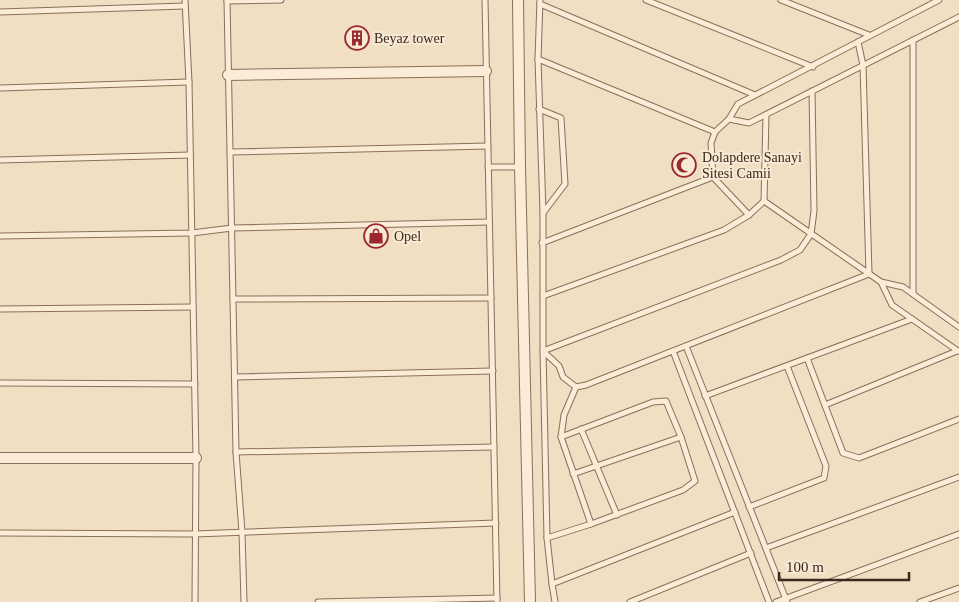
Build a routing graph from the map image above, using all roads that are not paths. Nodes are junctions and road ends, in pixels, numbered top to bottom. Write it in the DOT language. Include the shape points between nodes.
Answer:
graph roads {
  1 [pos="227,0"];
  2 [pos="281,0"];
  3 [pos="485,0"];
  4 [pos="518,0"];
  5 [pos="646,0"];
  6 [pos="782,0"];
  7 [pos="939,0"];
  8 [pos="540,2"];
  9 [pos="185,3"];
  10 [pos="0,12"];
  11 [pos="959,17"];
  12 [pos="869,35"];
  13 [pos="913,40"];
  14 [pos="858,42"];
  15 [pos="538,59"];
  16 [pos="864,65"];
  17 [pos="813,67"];
  18 [pos="486,71"];
  19 [pos="228,76"];
  20 [pos="189,82"];
  21 [pos="0,88"];
  22 [pos="812,92"];
  23 [pos="755,95"];
  24 [pos="539,109"];
  25 [pos="766,115"];
  26 [pos="730,119"];
  27 [pos="715,132"];
  28 [pos="488,146"];
  29 [pos="230,152"];
  30 [pos="190,155"];
  31 [pos="0,160"];
  32 [pos="520,167"];
  33 [pos="488,168"];
  34 [pos="714,177"];
  35 [pos="764,201"];
  36 [pos="543,213"];
  37 [pos="749,215"];
  38 [pos="489,222"];
  39 [pos="232,228"];
  40 [pos="192,232"];
  41 [pos="811,234"];
  42 [pos="0,236"];
  43 [pos="542,243"];
  44 [pos="869,274"];
  45 [pos="880,282"];
  46 [pos="913,294"];
  47 [pos="543,296"];
  48 [pos="491,298"];
  49 [pos="233,299"];
  50 [pos="193,307"];
  51 [pos="0,309"];
  52 [pos="912,319"];
  53 [pos="959,327"];
  54 [pos="686,346"];
  55 [pos="543,351"];
  56 [pos="673,351"];
  57 [pos="958,351"];
  58 [pos="807,358"];
  59 [pos="787,366"];
  60 [pos="492,371"];
  61 [pos="235,377"];
  62 [pos="0,383"];
  63 [pos="195,384"];
  64 [pos="576,386"];
  65 [pos="706,396"];
  66 [pos="825,405"];
  67 [pos="959,419"];
  68 [pos="581,430"];
  69 [pos="561,437"];
  70 [pos="681,437"];
  71 [pos="494,447"];
  72 [pos="236,452"];
  73 [pos="0,458"];
  74 [pos="196,458"];
  75 [pos="597,466"];
  76 [pos="573,474"];
  77 [pos="959,477"];
  78 [pos="749,507"];
  79 [pos="735,512"];
  80 [pos="617,515"];
  81 [pos="496,523"];
  82 [pos="591,524"];
  83 [pos="242,532"];
  84 [pos="0,533"];
  85 [pos="194,534"];
  86 [pos="959,534"];
  87 [pos="546,538"];
  88 [pos="766,548"];
  89 [pos="750,553"];
  90 [pos="552,584"];
  91 [pos="959,588"];
  92 [pos="497,600"];
  93 [pos="786,600"];
  94 [pos="195,602"];
  95 [pos="244,602"];
  96 [pos="318,602"];
  97 [pos="530,602"];
  98 [pos="555,602"];
  99 [pos="630,602"];
  100 [pos="769,602"];
  101 [pos="776,602"];
  102 [pos="920,602"];
  1 -- 2 [label="lane"];
  1 -- 19 [label="lane"];
  3 -- 18 [label="lane"];
  4 -- 32 [label="street"];
  5 -- 17 [label="lane"];
  6 -- 12 [label="lane"];
  7 -- 12 [label="lane"];
  8 -- 15 [label="lane"];
  8 -- 23 [label="lane"];
  9 -- 10 [label="lane"];
  9 -- 20 [label="lane"];
  11 -- 13 [label="lane"];
  12 -- 14 [label="lane"];
  13 -- 16 [label="lane"];
  13 -- 46 [label="lane"];
  14 -- 16 [label="lane"];
  14 -- 17 [label="lane"];
  15 -- 24 [label="lane"];
  15 -- 27 [label="lane"];
  16 -- 22 [label="lane"];
  16 -- 44 [label="lane"];
  17 -- 23 [label="lane"];
  18 -- 19 [label="street"];
  18 -- 28 [label="lane"];
  19 -- 29 [label="lane"];
  20 -- 21 [label="lane"];
  20 -- 30 [label="lane"];
  22 -- 25 [label="lane"];
  22 -- 41 [label="lane" via="814,211"];
  23 -- 26 [label="lane" via="738,104"];
  24 -- 36 [label="lane"];
  24 -- 36 [label="lane" via="562,118 565,184"];
  25 -- 26 [label="lane" via="749,123"];
  25 -- 35 [label="lane"];
  26 -- 27 [label="lane"];
  27 -- 34 [label="lane" via="711,143"];
  28 -- 29 [label="lane"];
  28 -- 33 [label="lane"];
  29 -- 39 [label="lane"];
  30 -- 31 [label="lane"];
  30 -- 40 [label="lane"];
  32 -- 33 [label="lane"];
  32 -- 97 [label="street"];
  33 -- 38 [label="lane"];
  34 -- 37 [label="lane"];
  34 -- 43 [label="lane"];
  35 -- 37 [label="lane"];
  35 -- 41 [label="lane"];
  36 -- 43 [label="lane"];
  37 -- 47 [label="lane" via="724,230"];
  38 -- 39 [label="lane"];
  38 -- 48 [label="lane"];
  39 -- 40 [label="lane"];
  39 -- 49 [label="lane"];
  40 -- 42 [label="lane"];
  40 -- 50 [label="lane"];
  41 -- 44 [label="lane"];
  41 -- 55 [label="lane" via="800,250 781,260"];
  43 -- 47 [label="lane"];
  44 -- 45 [label="lane"];
  44 -- 54 [label="lane"];
  45 -- 46 [label="lane" via="903,287"];
  45 -- 52 [label="lane" via="892,305"];
  46 -- 53 [label="lane"];
  47 -- 55 [label="lane"];
  48 -- 49 [label="lane"];
  48 -- 60 [label="lane"];
  49 -- 61 [label="lane"];
  50 -- 51 [label="lane"];
  50 -- 63 [label="lane"];
  52 -- 57 [label="lane"];
  52 -- 58 [label="lane"];
  54 -- 56 [label="lane"];
  54 -- 65 [label="lane"];
  55 -- 64 [label="lane" via="558,366 563,377"];
  55 -- 87 [label="lane"];
  56 -- 64 [label="lane"];
  56 -- 79 [label="lane"];
  57 -- 66 [label="lane"];
  58 -- 59 [label="lane"];
  58 -- 66 [label="lane"];
  59 -- 65 [label="lane"];
  59 -- 78 [label="lane" via="826,466 824,478"];
  60 -- 61 [label="lane"];
  60 -- 71 [label="lane"];
  61 -- 72 [label="lane"];
  62 -- 63 [label="lane"];
  63 -- 74 [label="lane"];
  64 -- 69 [label="lane" via="564,415"];
  65 -- 78 [label="lane"];
  66 -- 67 [label="lane" via="843,453 859,458"];
  68 -- 69 [label="lane"];
  68 -- 70 [label="lane" via="652,402 666,401"];
  68 -- 75 [label="lane"];
  69 -- 76 [label="lane"];
  70 -- 75 [label="lane"];
  70 -- 80 [label="lane" via="695,481 683,490"];
  71 -- 72 [label="lane"];
  71 -- 81 [label="lane"];
  72 -- 83 [label="lane"];
  73 -- 74 [label="street"];
  74 -- 85 [label="lane"];
  75 -- 76 [label="lane"];
  75 -- 80 [label="lane"];
  76 -- 82 [label="lane"];
  77 -- 88 [label="lane"];
  78 -- 88 [label="lane"];
  79 -- 89 [label="lane"];
  79 -- 90 [label="lane"];
  80 -- 82 [label="lane"];
  81 -- 83 [label="lane"];
  81 -- 92 [label="lane"];
  82 -- 87 [label="lane"];
  83 -- 85 [label="lane"];
  83 -- 95 [label="lane"];
  84 -- 85 [label="lane"];
  85 -- 94 [label="lane"];
  86 -- 93 [label="lane"];
  87 -- 90 [label="lane"];
  88 -- 93 [label="lane"];
  89 -- 99 [label="lane"];
  89 -- 100 [label="lane"];
  90 -- 98 [label="lane"];
  91 -- 102 [label="lane"];
  92 -- 96 [label="lane"];
  93 -- 101 [label="lane"];
}
